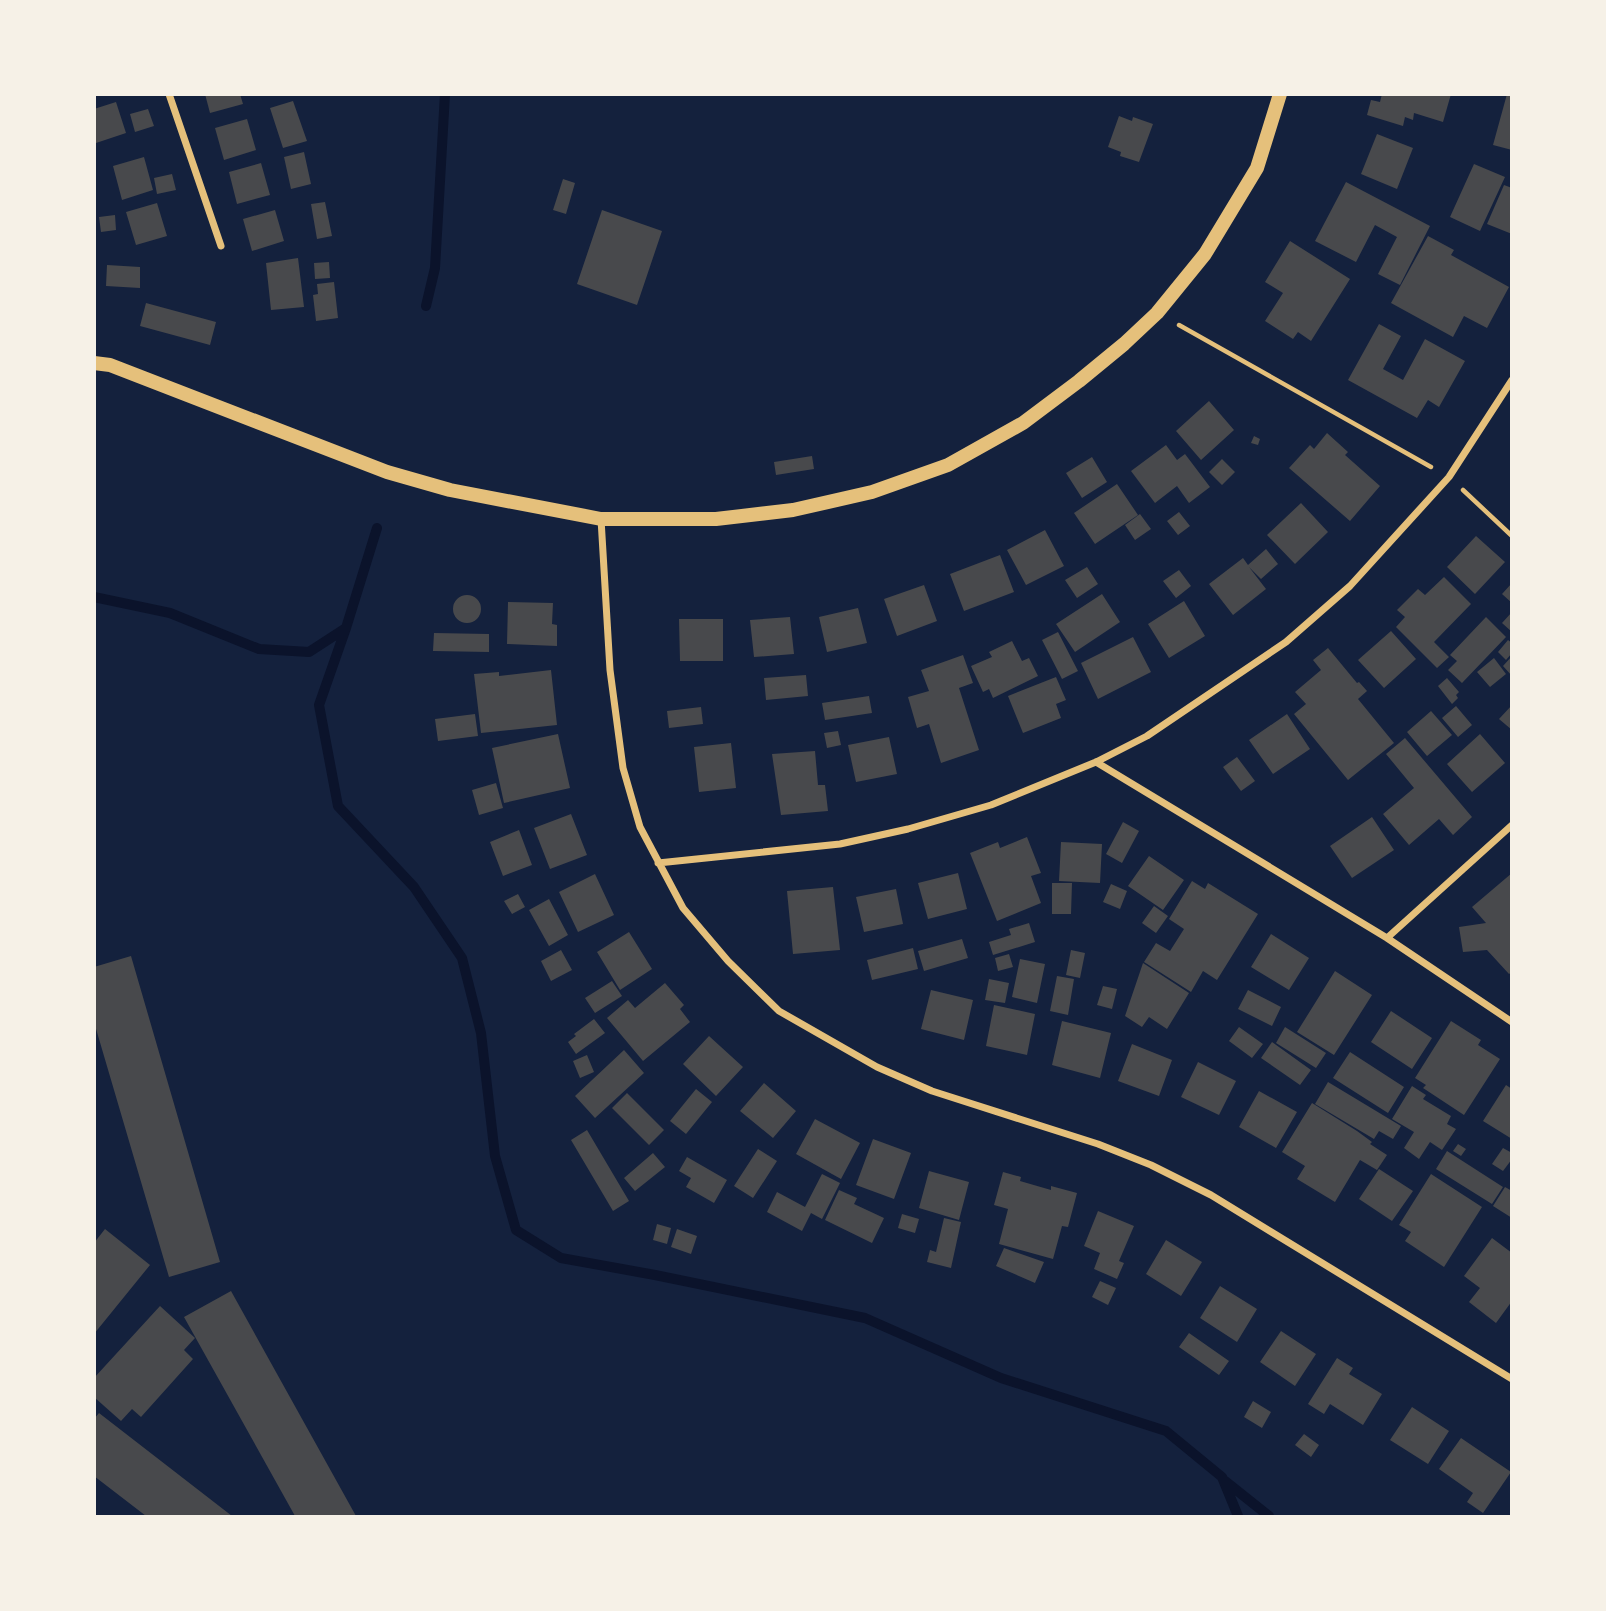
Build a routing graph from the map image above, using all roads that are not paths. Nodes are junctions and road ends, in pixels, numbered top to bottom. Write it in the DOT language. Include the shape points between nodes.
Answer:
graph roads {
  1 [pos="169,94"];
  2 [pos="1280,94"];
  3 [pos="221,246"];
  4 [pos="94,350"];
  5 [pos="94,363"];
  6 [pos="110,365"];
  7 [pos="1511,380"];
  8 [pos="601,519"];
  9 [pos="1096,762"];
  10 [pos="1511,825"];
  11 [pos="657,863"];
  12 [pos="1387,938"];
  13 [pos="1511,1022"];
  14 [pos="1511,1379"];
  1 -- 3 [label="street"];
  2 -- 8 [label="main road" via="1257,168 1205,254 1157,313 1080,381 1023,423 948,465 872,492 793,510 716,519"];
  4 -- 6 [label="main road"];
  5 -- 6 [label="main road"];
  6 -- 8 [label="main road" via="387,472 450,490"];
  7 -- 9 [label="street" via="1448,477 1350,586 1286,642 1147,736"];
  8 -- 11 [label="street" via="610,670 623,768 640,827"];
  9 -- 11 [label="street" via="990,805 908,829 840,844"];
  9 -- 12 [label="street"];
  10 -- 12 [label="street"];
  11 -- 14 [label="street" via="683,908 779,1011 877,1067 932,1091 1152,1165 1211,1195"];
  12 -- 13 [label="street"];
}
